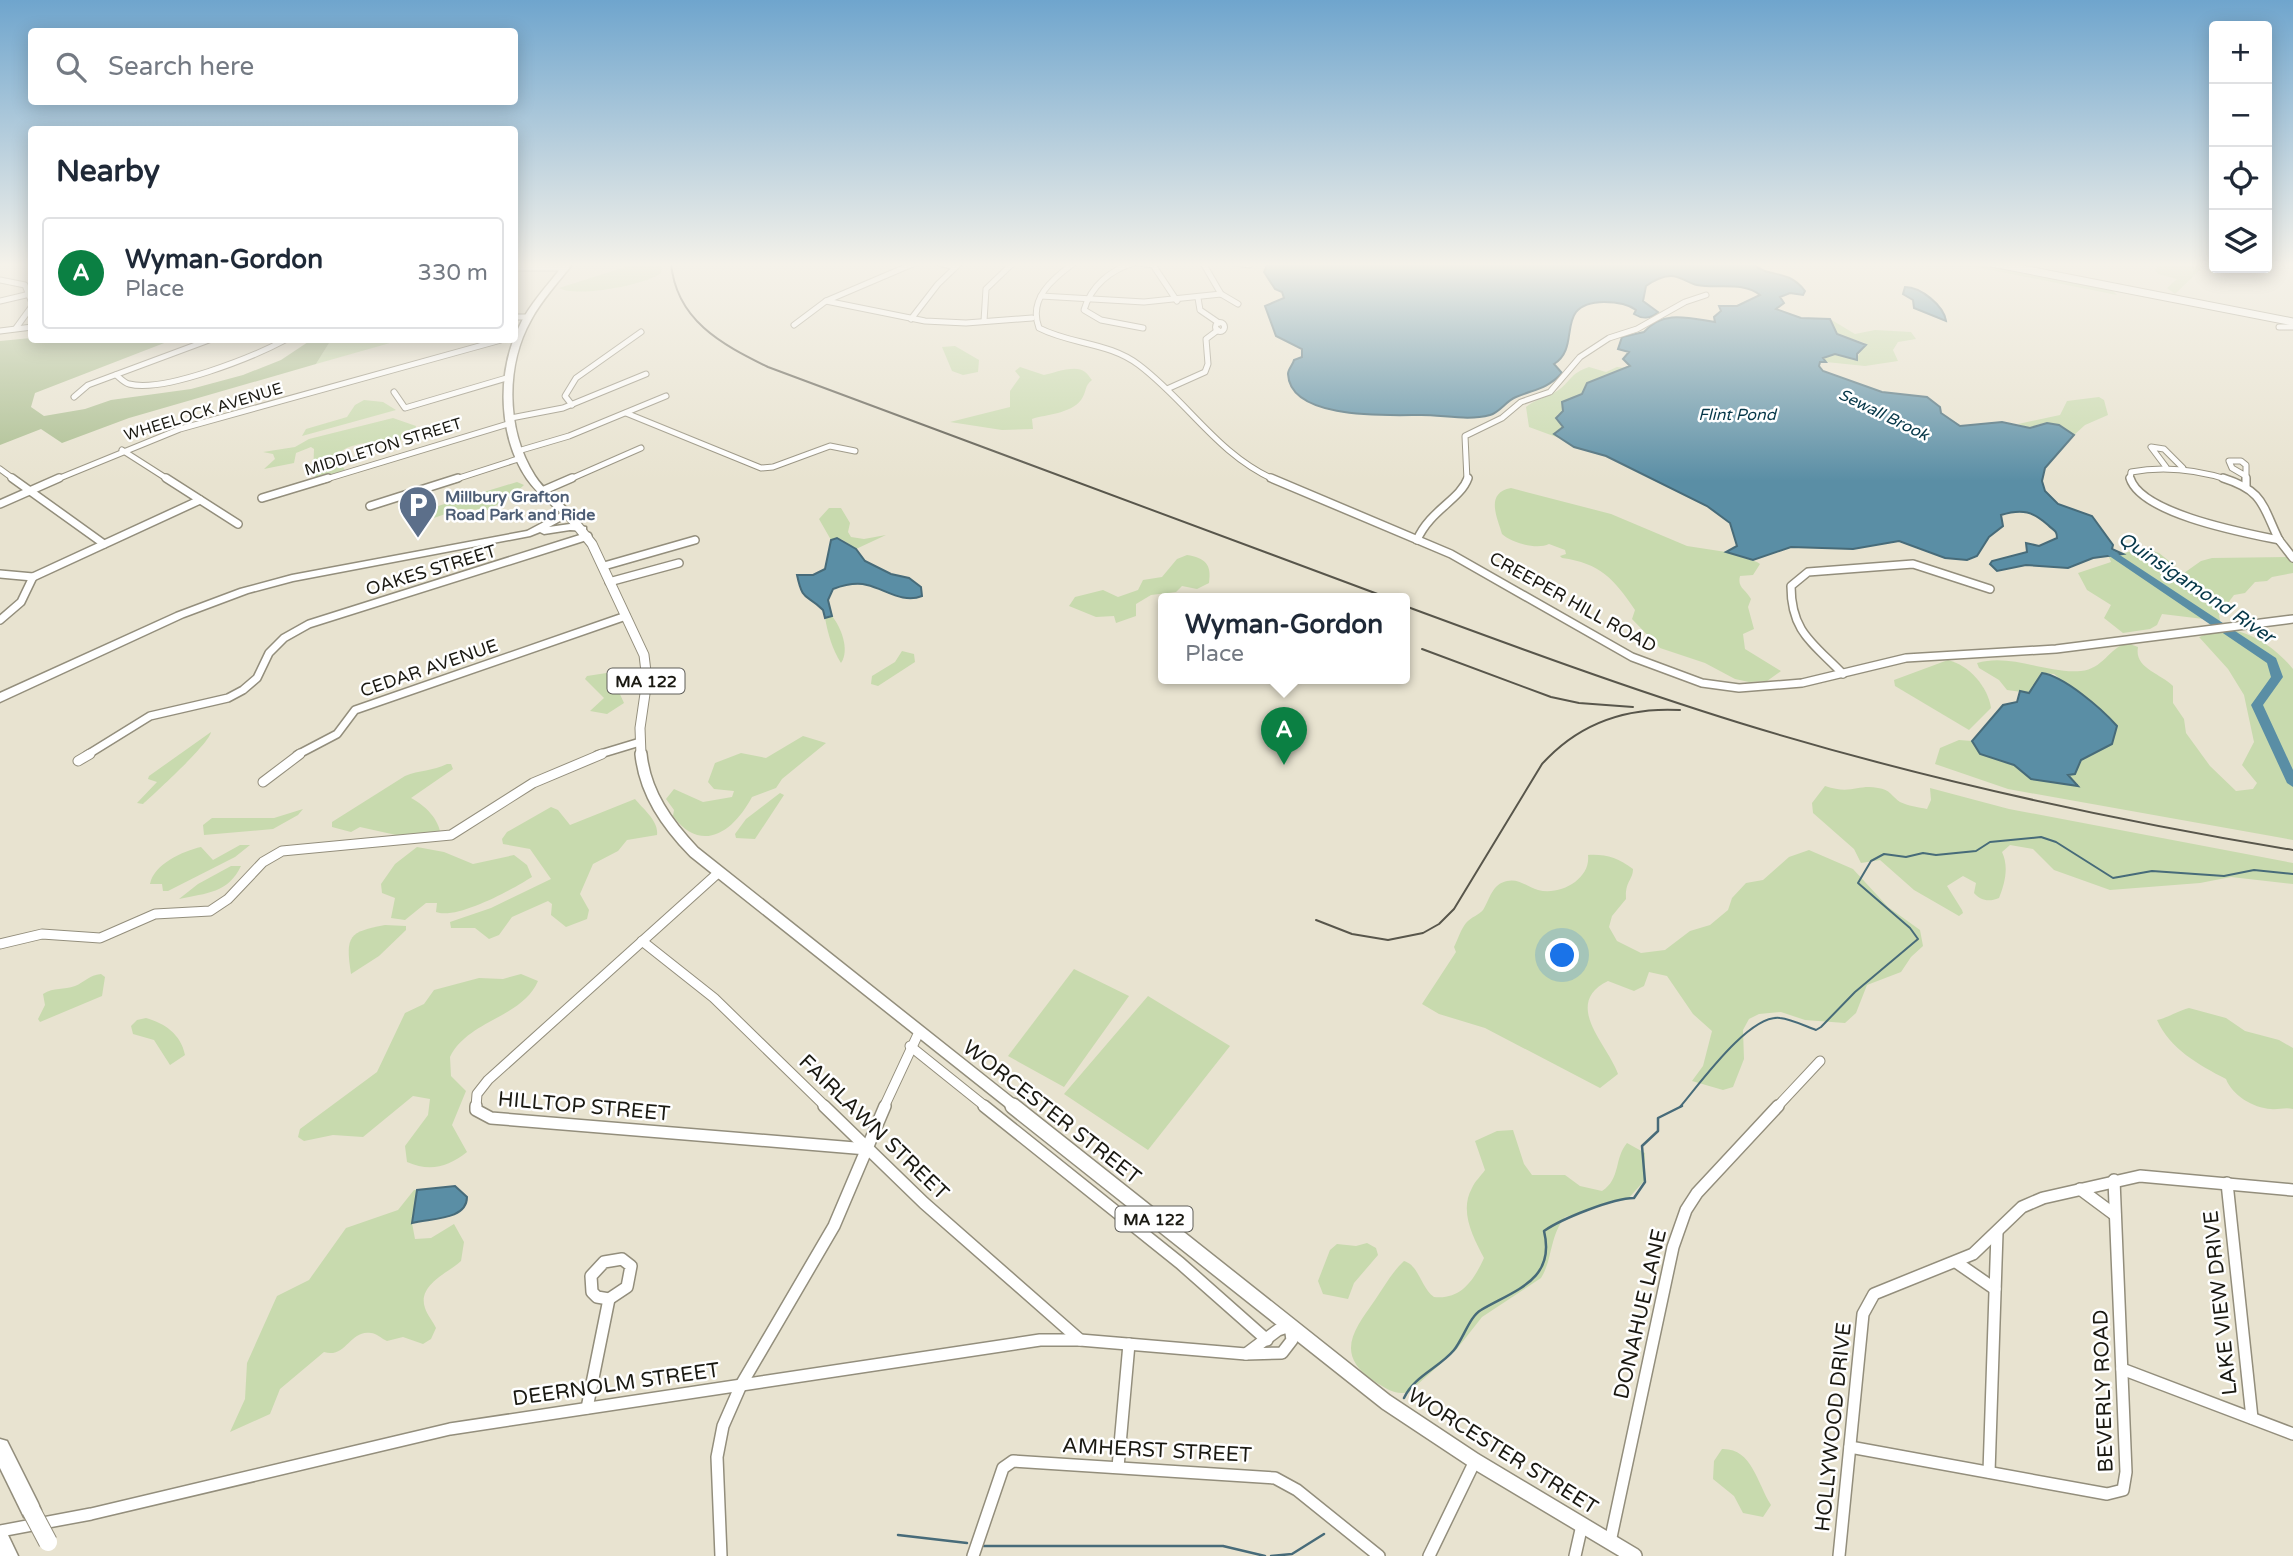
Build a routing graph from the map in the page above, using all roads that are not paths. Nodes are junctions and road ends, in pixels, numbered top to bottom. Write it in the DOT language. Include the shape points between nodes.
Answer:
graph roads {
  1 [pos="636,336"];
  2 [pos="1056,336"];
  3 [pos="1209,336"];
  4 [pos="1616,336"];
  5 [pos="201,343"];
  6 [pos="279,343"];
  7 [pos="489,343"];
  8 [pos="516,343"];
  9 [pos="646,374"];
  10 [pos="116,375"];
  11 [pos="510,377"];
  12 [pos="1166,387"];
  13 [pos="394,392"];
  14 [pos="666,396"];
  15 [pos="74,397"];
  16 [pos="572,405"];
  17 [pos="626,413"];
  18 [pos="511,420"];
  19 [pos="641,448"];
  20 [pos="122,450"];
  21 [pos="855,451"];
  22 [pos="520,455"];
  23 [pos="2166,467"];
  24 [pos="2183,468"];
  25 [pos="0,469"];
  26 [pos="2244,475"];
  27 [pos="2246,486"];
  28 [pos="31,490"];
  29 [pos="542,491"];
  30 [pos="262,498"];
  31 [pos="200,500"];
  32 [pos="0,503"];
  33 [pos="370,506"];
  34 [pos="568,514"];
  35 [pos="238,523"];
  36 [pos="586,532"];
  37 [pos="530,533"];
  38 [pos="695,540"];
  39 [pos="1417,540"];
  40 [pos="2279,540"];
  41 [pos="104,544"];
  42 [pos="2293,558"];
  43 [pos="678,563"];
  44 [pos="604,566"];
  45 [pos="0,573"];
  46 [pos="33,577"];
  47 [pos="609,582"];
  48 [pos="1990,589"];
  49 [pos="626,616"];
  50 [pos="0,620"];
  51 [pos="2293,620"];
  52 [pos="1843,674"];
  53 [pos="0,697"];
  54 [pos="640,742"];
  55 [pos="78,761"];
  56 [pos="263,782"];
  57 [pos="718,873"];
  58 [pos="642,942"];
  59 [pos="0,944"];
  60 [pos="919,1032"];
  61 [pos="910,1046"];
  62 [pos="1820,1061"];
  63 [pos="867,1149"];
  64 [pos="2114,1180"];
  65 [pos="2227,1184"];
  66 [pos="2080,1189"];
  67 [pos="2293,1190"];
  68 [pos="2115,1216"];
  69 [pos="1997,1233"];
  70 [pos="1956,1262"];
  71 [pos="1995,1289"];
  72 [pos="609,1299"];
  73 [pos="1290,1326"];
  74 [pos="1267,1339"];
  75 [pos="1080,1340"];
  76 [pos="1129,1345"];
  77 [pos="1246,1354"];
  78 [pos="2122,1369"];
  79 [pos="741,1385"];
  80 [pos="587,1408"];
  81 [pos="2252,1418"];
  82 [pos="2293,1434"];
  83 [pos="1850,1447"];
  84 [pos="0,1448"];
  85 [pos="1475,1461"];
  86 [pos="1118,1467"];
  87 [pos="1989,1472"];
  88 [pos="1582,1525"];
  89 [pos="1610,1542"];
  90 [pos="3,1543"];
  91 [pos="51,1549"];
  92 [pos="721,1556"];
  93 [pos="973,1556"];
  94 [pos="1379,1556"];
  95 [pos="1429,1556"];
  96 [pos="1575,1556"];
  97 [pos="1634,1556"];
  98 [pos="1839,1556"];
  1 -- 16 [label="street" via="573,382 565,396"];
  2 -- 12 [label="street, CREEPER HILL ROAD" via="1118,351"];
  3 -- 12 [label="street" via="1206,370 1185,383"];
  4 -- 39 [label="street" via="1580,357 1553,389 1521,402 1502,418 1465,436 1463,443 1470,457 1466,483 1426,522"];
  5 -- 10 [label="street"];
  6 -- 10 [label="street" via="245,360 171,379 133,385"];
  7 -- 20 [label="street, WHEELOCK AVENUE" via="195,425"];
  8 -- 11 [label="highway, MA 122"];
  9 -- 16 [label="street, MIDDLETON STREET"];
  10 -- 15 [label="street" via="88,385"];
  11 -- 13 [label="street" via="405,408"];
  11 -- 18 [label="highway, MA 122"];
  12 -- 39 [label="street, CREEPER HILL ROAD" via="1229,454 1266,477"];
  14 -- 17 [label="street"];
  16 -- 18 [label="street, MIDDLETON STREET"];
  17 -- 21 [label="street" via="761,468 830,446"];
  17 -- 22 [label="street"];
  18 -- 22 [label="highway, MA 122"];
  18 -- 30 [label="street, MIDDLETON STREET"];
  19 -- 29 [label="street"];
  20 -- 28 [label="street, WHEELOCK AVENUE"];
  20 -- 31 [label="street"];
  22 -- 29 [label="highway, MA 122"];
  22 -- 33 [label="street"];
  23 -- 24 [label="street"];
  23 -- 24 [label="street" via="2151,447 2164,449"];
  23 -- 40 [label="street" via="2131,472 2130,481 2155,503 2229,531"];
  24 -- 27 [label="street"];
  25 -- 28 [label="street"];
  26 -- 27 [label="street"];
  27 -- 40 [label="street" via="2262,500"];
  28 -- 32 [label="street, WHEELOCK AVENUE"];
  28 -- 41 [label="street"];
  29 -- 34 [label="highway, MA 122"];
  31 -- 35 [label="street"];
  31 -- 41 [label="street"];
  34 -- 36 [label="main road, MA 122"];
  34 -- 37 [label="highway"];
  34 -- 53 [label="highway" via="514,533 299,573 244,588 167,617"];
  36 -- 37 [label="highway" via="568,527"];
  36 -- 44 [label="main road, MA 122"];
  36 -- 55 [label="street, OAKES STREET" via="309,624 284,638 269,653 257,678 243,690 228,698 150,716"];
  37 -- 53 [label="highway" via="244,591"];
  38 -- 44 [label="street"];
  39 -- 52 [label="street, CREEPER HILL ROAD" via="1469,563 1592,634 1691,679 1760,688"];
  40 -- 42 [label="street"];
  41 -- 46 [label="street"];
  43 -- 47 [label="street"];
  44 -- 47 [label="main road, MA 122"];
  45 -- 46 [label="street"];
  46 -- 50 [label="street" via="21,602"];
  47 -- 49 [label="main road, MA 122"];
  48 -- 52 [label="street" via="1913,564 1801,575 1791,586 1793,618"];
  49 -- 54 [label="main road, MA 122" via="639,638 646,666"];
  49 -- 56 [label="street, CEDAR AVENUE" via="355,710 337,734 298,755"];
  51 -- 52 [label="street, CREEPER HILL ROAD" via="2056,649 1908,658"];
  54 -- 57 [label="main road, WORCESTER STREET / MA 122" via="654,800 695,854"];
  54 -- 59 [label="street" via="532,784 450,835 282,851 262,862 228,899 210,911 155,914 100,938 32,935"];
  57 -- 58 [label="street, HILLTOP STREET"];
  57 -- 60 [label="main road, WORCESTER STREET / MA 122"];
  58 -- 63 [label="street, FAIRLAWN STREET" via="714,998"];
  58 -- 63 [label="street, HILLTOP STREET" via="484,1084 475,1099 479,1114"];
  60 -- 61 [label="street"];
  60 -- 73 [label="main road, WORCESTER STREET / MA 122"];
  61 -- 63 [label="street"];
  61 -- 74 [label="street" via="1180,1263"];
  62 -- 89 [label="street, DONAHUE LANE" via="1718,1169 1686,1210 1673,1247"];
  63 -- 75 [label="street, FAIRLAWN STREET"];
  63 -- 79 [label="street" via="830,1233"];
  64 -- 65 [label="street, HOLLYWOOD DRIVE" via="2147,1176"];
  64 -- 66 [label="street, HOLLYWOOD DRIVE"];
  64 -- 68 [label="street, BEVERLY ROAD"];
  65 -- 67 [label="street, HOLLYWOOD DRIVE"];
  65 -- 81 [label="street, LAKE VIEW DRIVE"];
  66 -- 68 [label="street"];
  66 -- 69 [label="street, HOLLYWOOD DRIVE" via="2028,1203"];
  68 -- 78 [label="street, BEVERLY ROAD"];
  69 -- 70 [label="street, HOLLYWOOD DRIVE"];
  69 -- 71 [label="street"];
  70 -- 71 [label="street"];
  70 -- 83 [label="street, HOLLYWOOD DRIVE" via="1881,1290 1869,1300 1863,1314"];
  71 -- 87 [label="street"];
  72 -- 80 [label="street"];
  73 -- 74 [label="street" via="1278,1328"];
  73 -- 77 [label="street, DEERNOLM STREET" via="1292,1340 1282,1353"];
  73 -- 85 [label="main road, WORCESTER STREET / MA 122" via="1386,1402"];
  74 -- 77 [label="street"];
  75 -- 76 [label="street, DEERNOLM STREET"];
  75 -- 79 [label="street, DEERNOLM STREET" via="1020,1342"];
  76 -- 77 [label="street, DEERNOLM STREET"];
  76 -- 86 [label="street"];
  78 -- 81 [label="street"];
  78 -- 87 [label="street, BEVERLY ROAD" via="2123,1490 2108,1494"];
  79 -- 80 [label="street, DEERNOLM STREET"];
  79 -- 92 [label="street" via="718,1448"];
  80 -- 90 [label="street, DEERNOLM STREET" via="450,1429 92,1514"];
  81 -- 82 [label="street"];
  83 -- 87 [label="street, BEVERLY ROAD"];
  83 -- 98 [label="street, HOLLYWOOD DRIVE"];
  84 -- 91 [label="highway, bridge"];
  85 -- 88 [label="main road, WORCESTER STREET / MA 122"];
  85 -- 95 [label="street"];
  86 -- 93 [label="street, AMHERST STREET" via="1010,1461 1003,1468"];
  86 -- 94 [label="street, AMHERST STREET" via="1275,1478 1297,1490"];
  88 -- 89 [label="main road, WORCESTER STREET / MA 122"];
  88 -- 96 [label="street"];
  89 -- 97 [label="main road, WORCESTER STREET / MA 122"];
}
